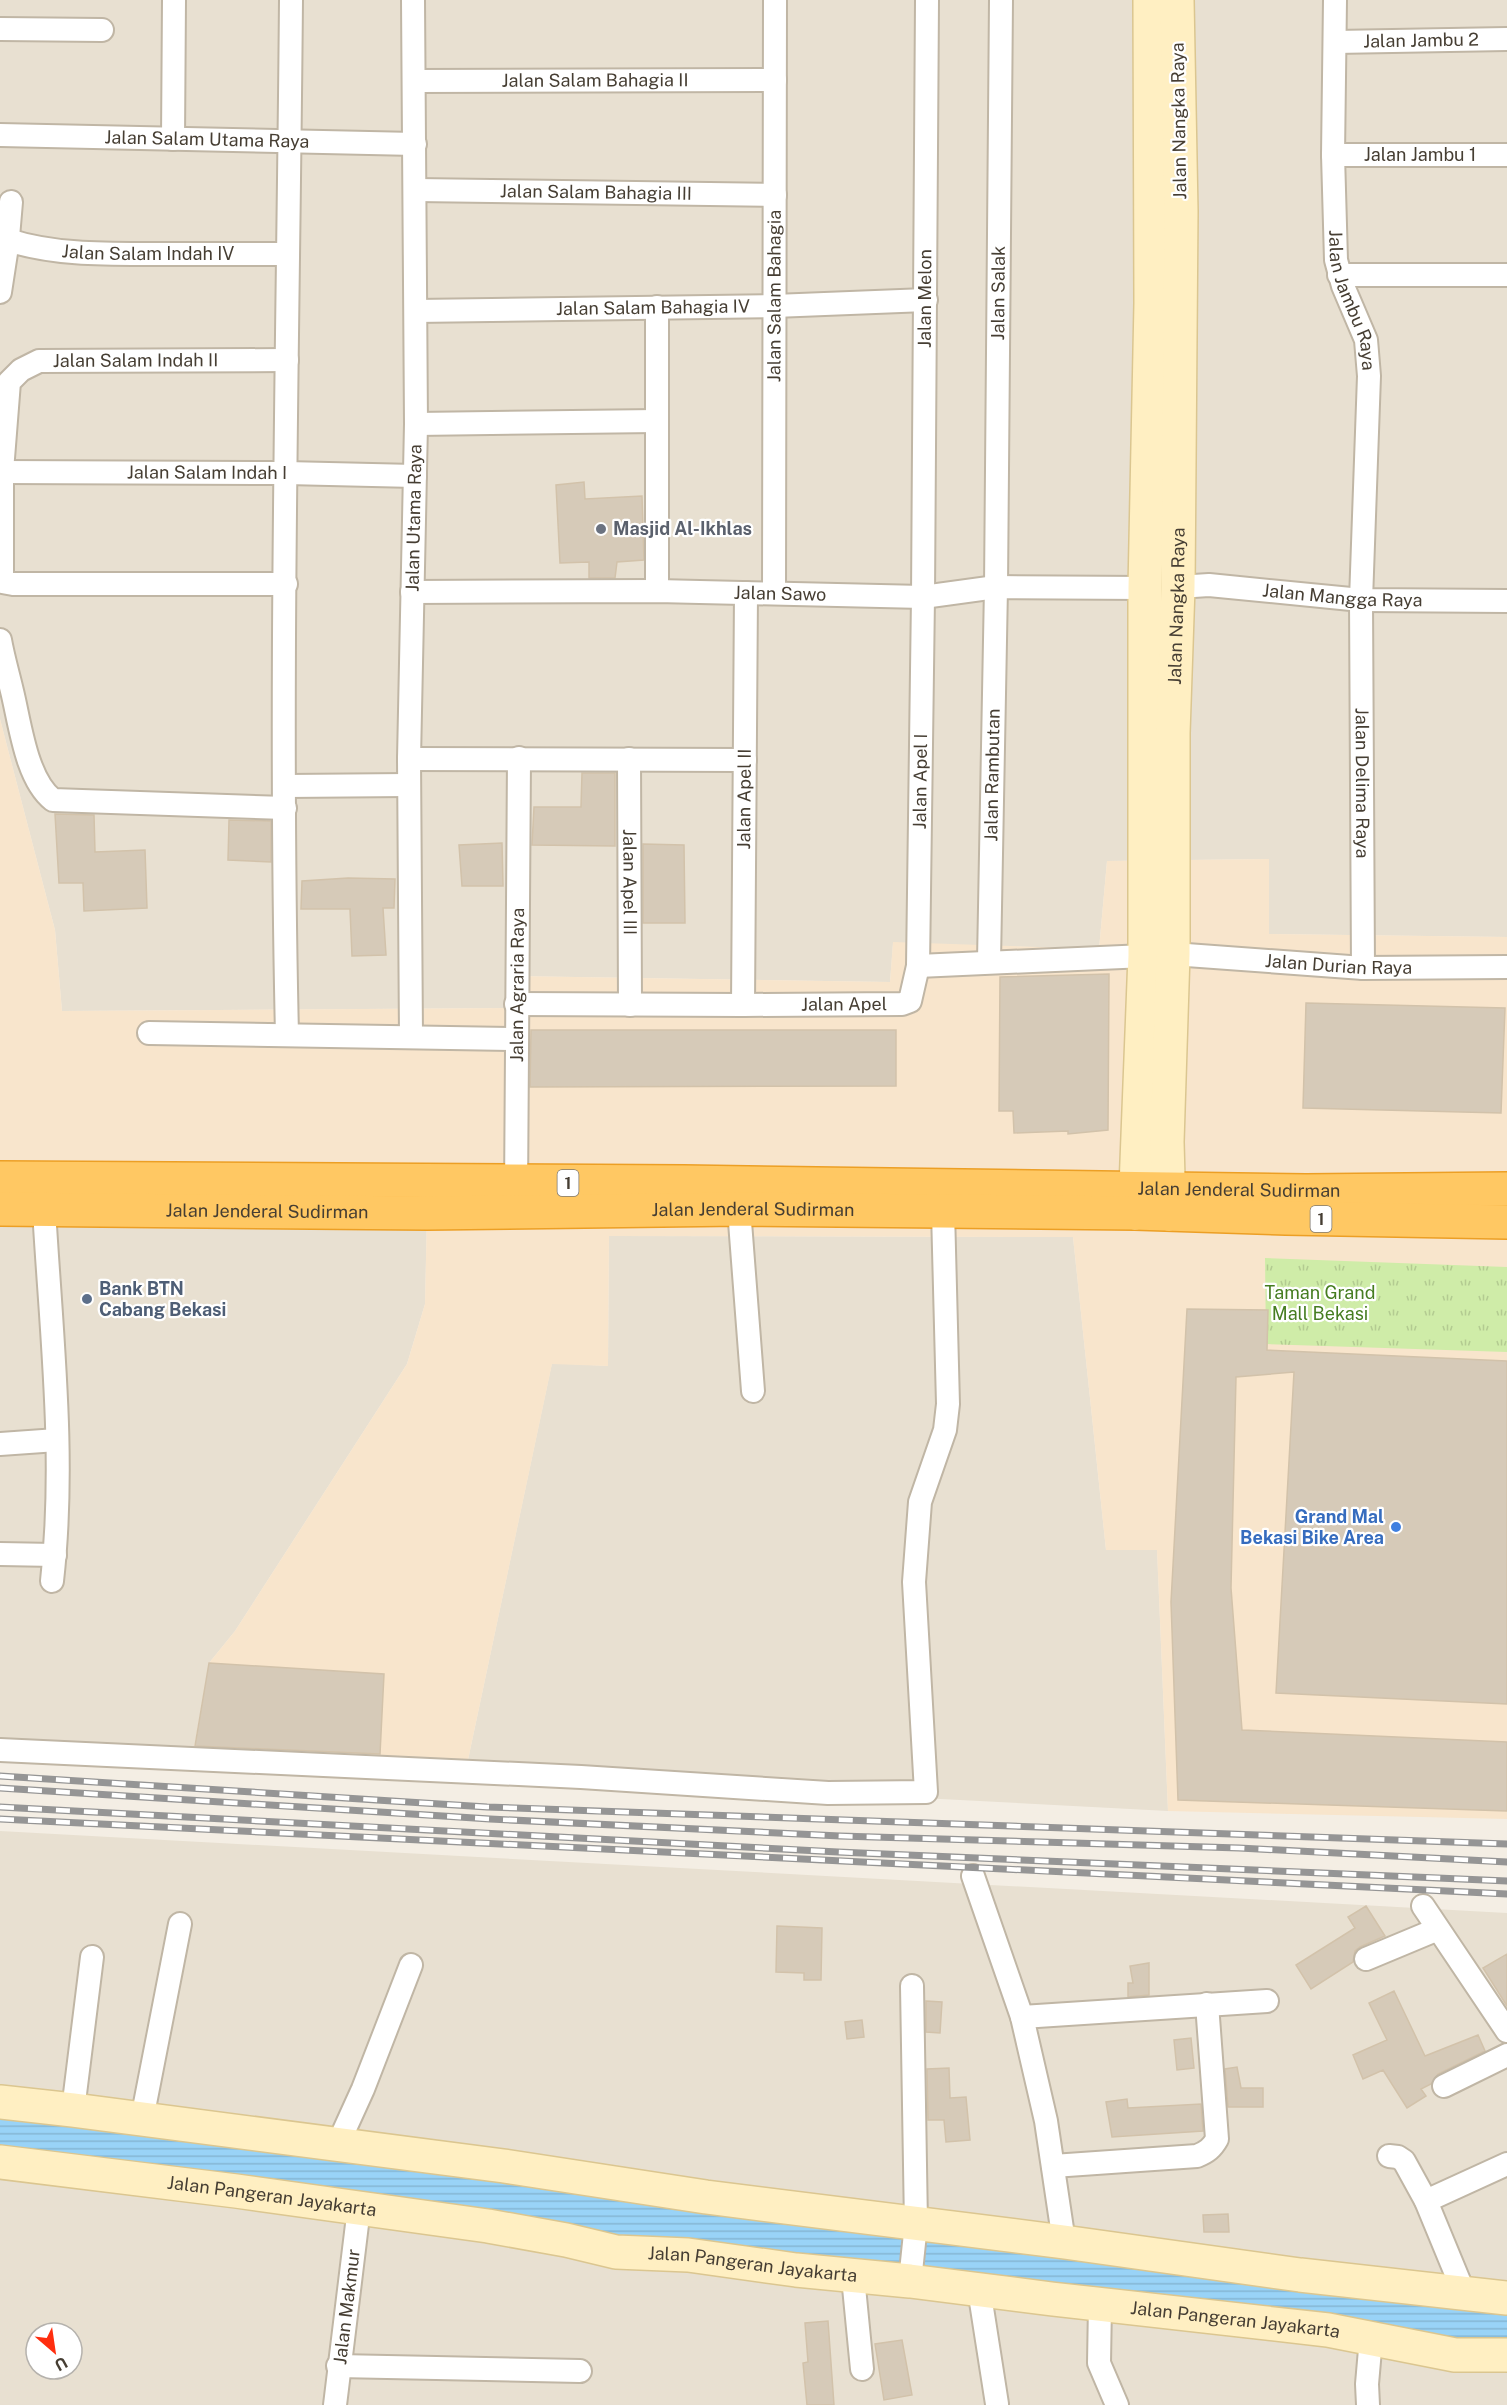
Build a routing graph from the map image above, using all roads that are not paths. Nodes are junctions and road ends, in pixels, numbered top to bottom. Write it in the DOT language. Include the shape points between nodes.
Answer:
graph roads {
  1 [pos="174,0"];
  2 [pos="291,0"];
  3 [pos="413,0"];
  4 [pos="775,0"];
  5 [pos="927,0"];
  6 [pos="1001,0"];
  7 [pos="1150,0"];
  8 [pos="1177,0"];
  9 [pos="1335,0"];
  10 [pos="0,28"];
  11 [pos="102,30"];
  12 [pos="1507,39"];
  13 [pos="1335,42"];
  14 [pos="775,80"];
  15 [pos="415,81"];
  16 [pos="0,135"];
  17 [pos="174,139"];
  18 [pos="290,141"];
  19 [pos="415,144"];
  20 [pos="1507,154"];
  21 [pos="1333,155"];
  22 [pos="416,190"];
  23 [pos="775,195"];
  24 [pos="12,202"];
  25 [pos="1165,210"];
  26 [pos="5,237"];
  27 [pos="288,254"];
  28 [pos="1339,275"];
  29 [pos="1507,275"];
  30 [pos="0,292"];
  31 [pos="926,300"];
  32 [pos="1165,304"];
  33 [pos="774,306"];
  34 [pos="657,307"];
  35 [pos="416,311"];
  36 [pos="287,360"];
  37 [pos="657,421"];
  38 [pos="416,424"];
  39 [pos="1,472"];
  40 [pos="286,473"];
  41 [pos="415,476"];
  42 [pos="286,584"];
  43 [pos="1,585"];
  44 [pos="996,587"];
  45 [pos="1178,587"];
  46 [pos="1145,588"];
  47 [pos="657,591"];
  48 [pos="412,592"];
  49 [pos="746,593"];
  50 [pos="774,594"];
  51 [pos="923,597"];
  52 [pos="1361,600"];
  53 [pos="1507,601"];
  54 [pos="0,640"];
  55 [pos="1159,733"];
  56 [pos="519,758"];
  57 [pos="409,759"];
  58 [pos="629,759"];
  59 [pos="745,760"];
  60 [pos="409,785"];
  61 [pos="285,797"];
  62 [pos="1159,955"];
  63 [pos="989,961"];
  64 [pos="918,966"];
  65 [pos="1507,967"];
  66 [pos="1363,968"];
  67 [pos="516,1004"];
  68 [pos="630,1005"];
  69 [pos="743,1005"];
  70 [pos="149,1033"];
  71 [pos="287,1035"];
  72 [pos="411,1037"];
  73 [pos="516,1039"];
  74 [pos="0,1178"];
  75 [pos="1507,1189"];
  76 [pos="515,1198"];
  77 [pos="1135,1201"];
  78 [pos="1169,1202"];
  79 [pos="0,1209"];
  80 [pos="44,1209"];
  81 [pos="738,1209"];
  82 [pos="944,1212"];
  83 [pos="1507,1222"];
  84 [pos="753,1391"];
  85 [pos="57,1440"];
  86 [pos="0,1444"];
  87 [pos="0,1554"];
  88 [pos="55,1555"];
  89 [pos="52,1581"];
  90 [pos="0,1750"];
  91 [pos="973,1876"];
  92 [pos="1423,1906"];
  93 [pos="180,1924"];
  94 [pos="1438,1929"];
  95 [pos="92,1957"];
  96 [pos="1366,1959"];
  97 [pos="411,1965"];
  98 [pos="912,1986"];
  99 [pos="1268,2001"];
  100 [pos="1499,2002"];
  101 [pos="1208,2004"];
  102 [pos="1022,2017"];
  103 [pos="1507,2031"];
  104 [pos="1507,2055"];
  105 [pos="1444,2086"];
  106 [pos="0,2102"];
  107 [pos="73,2110"];
  108 [pos="142,2119"];
  109 [pos="338,2145"];
  110 [pos="1389,2156"];
  111 [pos="0,2162"];
  112 [pos="1507,2164"];
  113 [pos="1053,2166"];
  114 [pos="1426,2201"];
  115 [pos="359,2208"];
  116 [pos="915,2231"];
  117 [pos="1064,2242"];
  118 [pos="910,2276"];
  119 [pos="853,2277"];
  120 [pos="979,2289"];
  121 [pos="1464,2293"];
  122 [pos="1507,2298"];
  123 [pos="1100,2304"];
  124 [pos="1371,2338"];
  125 [pos="1507,2355"];
  126 [pos="338,2366"];
  127 [pos="862,2368"];
  128 [pos="580,2371"];
  129 [pos="997,2404"];
  130 [pos="335,2405"];
  131 [pos="1116,2405"];
  132 [pos="1368,2405"];
  1 -- 17 [label="street"];
  2 -- 18 [label="street"];
  3 -- 15 [label="street, Jalan Utama Raya"];
  4 -- 14 [label="street, Jalan Salam Bahagia"];
  5 -- 31 [label="street, Jalan Melon"];
  6 -- 44 [label="street, Jalan Salak"];
  7 -- 25 [label="street, Jalan Nangka Raya"];
  8 -- 25 [label="street, Jalan Nangka Raya"];
  9 -- 13 [label="street, Jalan Jambu Raya"];
  10 -- 11 [label="street"];
  12 -- 13 [label="street, Jalan Jambu 2"];
  13 -- 21 [label="street, Jalan Jambu Raya"];
  14 -- 15 [label="street, Jalan Salam Bahagia II"];
  14 -- 23 [label="street, Jalan Salam Bahagia"];
  15 -- 19 [label="street, Jalan Utama Raya"];
  16 -- 17 [label="street, Jalan Salam Utama Raya"];
  17 -- 18 [label="street, Jalan Salam Utama Raya"];
  18 -- 19 [label="street, Jalan Salam Utama Raya"];
  18 -- 27 [label="street"];
  19 -- 22 [label="street, Jalan Utama Raya"];
  20 -- 21 [label="street, Jalan Jambu 1"];
  21 -- 28 [label="street, Jalan Jambu Raya"];
  22 -- 23 [label="street, Jalan Salam Bahagia III"];
  22 -- 35 [label="street, Jalan Utama Raya"];
  23 -- 33 [label="street, Jalan Salam Bahagia"];
  24 -- 26 [label="street"];
  25 -- 32 [label="street, Jalan Nangka Raya"];
  26 -- 27 [label="street, Jalan Salam Indah IV" via="25,246 63,251"];
  26 -- 30 [label="street"];
  27 -- 36 [label="street"];
  28 -- 29 [label="street"];
  28 -- 52 [label="street, Jalan Jambu Raya" via="1366,340 1368,355"];
  31 -- 33 [label="street, Jalan Salam Bahagia IV"];
  31 -- 51 [label="street, Jalan Melon"];
  32 -- 45 [label="street, Jalan Nangka Raya"];
  32 -- 46 [label="street, Jalan Nangka Raya"];
  33 -- 34 [label="street, Jalan Salam Bahagia IV"];
  33 -- 50 [label="street, Jalan Salam Bahagia"];
  34 -- 35 [label="street, Jalan Salam Bahagia IV"];
  34 -- 37 [label="street"];
  35 -- 38 [label="street, Jalan Utama Raya"];
  36 -- 39 [label="street, Jalan Salam Indah II" via="30,364 9,382"];
  36 -- 40 [label="street"];
  37 -- 38 [label="street"];
  37 -- 47 [label="street"];
  38 -- 41 [label="street, Jalan Utama Raya"];
  39 -- 40 [label="street, Jalan Salam Indah I"];
  39 -- 43 [label="street, Jalan Salam Indah II"];
  40 -- 41 [label="street, Jalan Salam Indah I"];
  40 -- 42 [label="street"];
  41 -- 48 [label="street, Jalan Utama Raya"];
  42 -- 43 [label="street"];
  42 -- 61 [label="street"];
  44 -- 46 [label="street, Jalan Sawo"];
  44 -- 51 [label="street, Jalan Sawo"];
  44 -- 63 [label="street, Jalan Rambutan"];
  45 -- 52 [label="street, Jalan Mangga Raya" via="1209,585"];
  45 -- 55 [label="street, Jalan Nangka Raya"];
  46 -- 55 [label="street, Jalan Nangka Raya"];
  47 -- 48 [label="street, Jalan Sawo"];
  47 -- 49 [label="street, Jalan Sawo"];
  48 -- 57 [label="street, Jalan Utama Raya"];
  49 -- 50 [label="street, Jalan Sawo"];
  49 -- 59 [label="street, Jalan Apel II"];
  50 -- 51 [label="street, Jalan Sawo"];
  51 -- 64 [label="street, Jalan Apel I"];
  52 -- 53 [label="street, Jalan Mangga Raya"];
  52 -- 66 [label="street, Jalan Delima Raya"];
  54 -- 61 [label="street" via="31,764 44,790 54,800"];
  55 -- 62 [label="street, Jalan Nangka Raya"];
  56 -- 57 [label="street"];
  56 -- 58 [label="street"];
  56 -- 67 [label="street, Jalan Agraria Raya"];
  57 -- 60 [label="street, Jalan Utama Raya"];
  58 -- 59 [label="street"];
  58 -- 68 [label="street, Jalan Apel III"];
  59 -- 69 [label="street, Jalan Apel II"];
  60 -- 61 [label="street"];
  60 -- 72 [label="street, Jalan Utama Raya"];
  61 -- 71 [label="street"];
  62 -- 63 [label="street"];
  62 -- 66 [label="street, Jalan Durian Raya"];
  62 -- 77 [label="street, Jalan Nangka Raya"];
  62 -- 78 [label="street, Jalan Nangka Raya"];
  63 -- 64 [label="street"];
  64 -- 69 [label="street, Jalan Apel" via="913,996 907,1003"];
  65 -- 66 [label="street, Jalan Durian Raya"];
  67 -- 68 [label="street, Jalan Apel"];
  67 -- 73 [label="street, Jalan Agraria Raya"];
  68 -- 69 [label="street, Jalan Apel"];
  70 -- 71 [label="street"];
  71 -- 72 [label="street"];
  72 -- 73 [label="street"];
  73 -- 76 [label="street, Jalan Agraria Raya"];
  74 -- 76 [label="highway, Jalan Jenderal Sudirman / 1"];
  75 -- 78 [label="highway, Jalan Jenderal Sudirman / 1"];
  76 -- 77 [label="highway, Jalan Jenderal Sudirman / 1" via="684,1182"];
  76 -- 80 [label="highway, Jalan Jenderal Sudirman / 1"];
  76 -- 81 [label="highway, Jalan Jenderal Sudirman / 1"];
  77 -- 78 [label="highway, Jalan Jenderal Sudirman / 1"];
  77 -- 82 [label="highway, Jalan Jenderal Sudirman / 1"];
  78 -- 83 [label="highway, Jalan Jenderal Sudirman / 1" via="1286,1218"];
  79 -- 80 [label="highway, Jalan Jenderal Sudirman / 1"];
  80 -- 85 [label="street"];
  81 -- 82 [label="highway, Jalan Jenderal Sudirman / 1"];
  81 -- 84 [label="street"];
  82 -- 90 [label="street" via="948,1404 945,1430 920,1502 914,1582 926,1792 828,1793 581,1777"];
  85 -- 86 [label="street"];
  85 -- 88 [label="street"];
  87 -- 88 [label="street"];
  88 -- 89 [label="street"];
  91 -- 102 [label="street"];
  92 -- 94 [label="street"];
  93 -- 108 [label="street"];
  94 -- 96 [label="street"];
  94 -- 100 [label="street"];
  95 -- 107 [label="street"];
  97 -- 109 [label="street"];
  98 -- 116 [label="street"];
  99 -- 101 [label="street"];
  100 -- 103 [label="street"];
  101 -- 102 [label="street"];
  101 -- 113 [label="street" via="1217,2139 1214,2146 1197,2156"];
  102 -- 113 [label="street"];
  104 -- 105 [label="street"];
  106 -- 107 [label="street"];
  107 -- 108 [label="street"];
  108 -- 109 [label="street"];
  109 -- 116 [label="street" via="772,2204"];
  110 -- 114 [label="street" via="1404,2161"];
  111 -- 115 [label="street, Jalan Pangeran Jayakarta"];
  112 -- 114 [label="street"];
  113 -- 117 [label="street"];
  114 -- 121 [label="street"];
  115 -- 119 [label="street, Jalan Pangeran Jayakarta" via="525,2232 616,2252 688,2255"];
  115 -- 126 [label="street, Jalan Makmur"];
  116 -- 117 [label="street"];
  116 -- 118 [label="street"];
  117 -- 121 [label="street"];
  118 -- 119 [label="street, Jalan Pangeran Jayakarta"];
  118 -- 120 [label="street, Jalan Pangeran Jayakarta"];
  119 -- 127 [label="street"];
  120 -- 123 [label="street, Jalan Pangeran Jayakarta"];
  120 -- 129 [label="street"];
  121 -- 122 [label="street"];
  123 -- 124 [label="street, Jalan Pangeran Jayakarta"];
  123 -- 131 [label="street" via="1099,2364"];
  124 -- 125 [label="street, Jalan Pangeran Jayakarta" via="1455,2355"];
  124 -- 132 [label="street"];
  126 -- 128 [label="street"];
  126 -- 130 [label="street, Jalan Makmur"];
}
